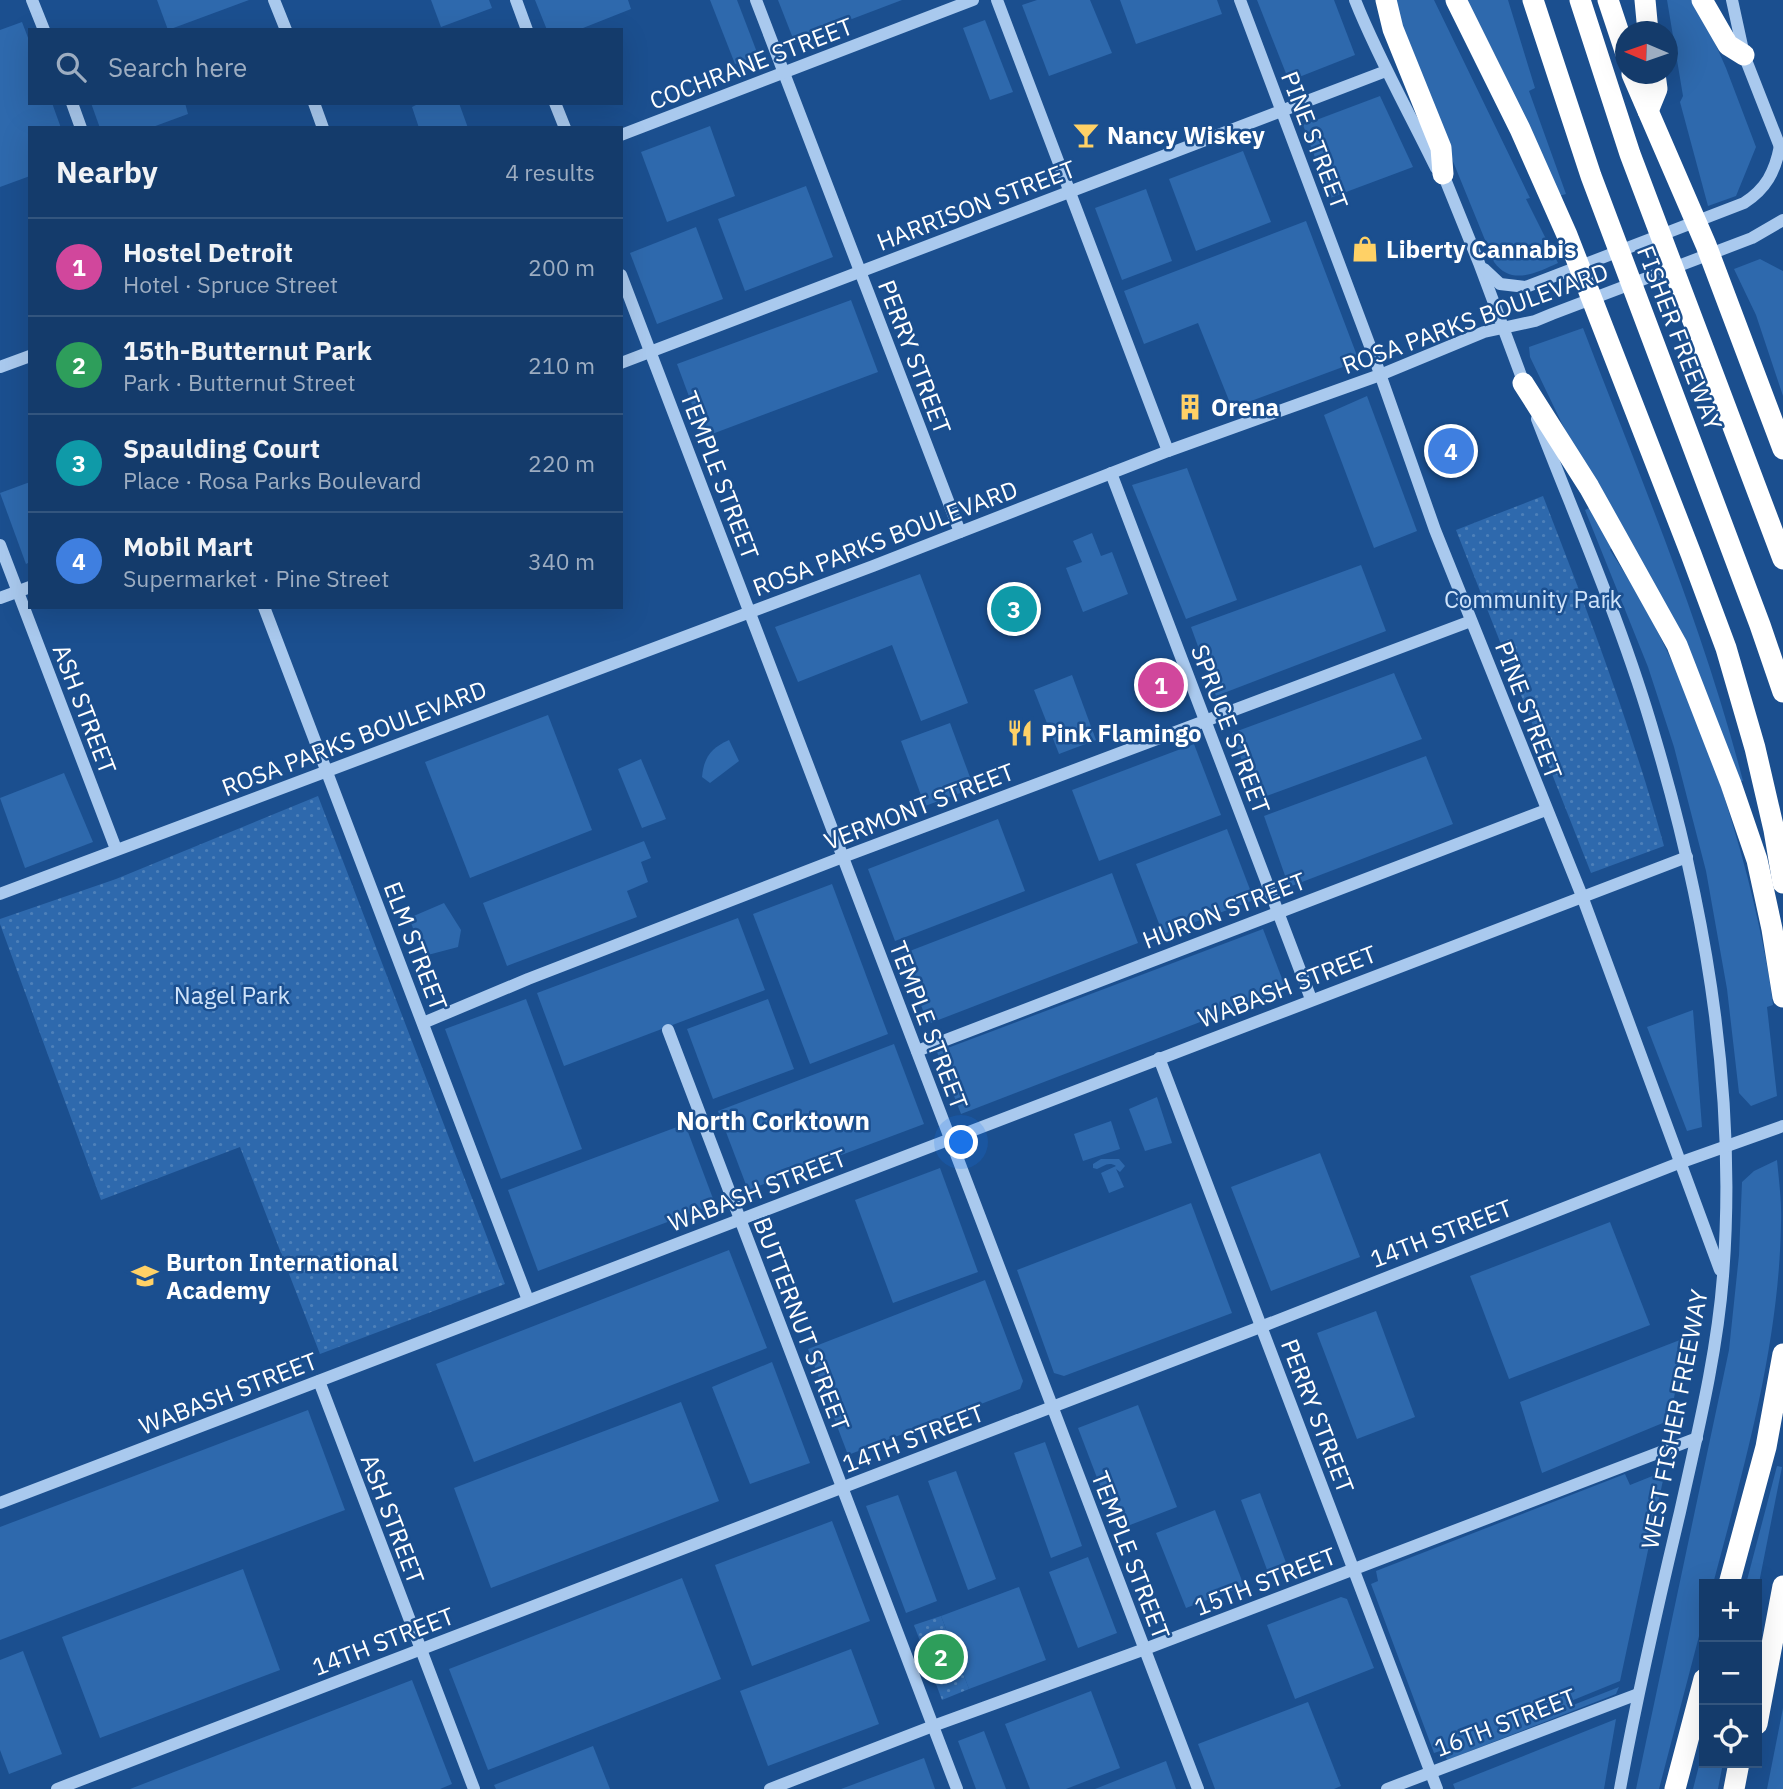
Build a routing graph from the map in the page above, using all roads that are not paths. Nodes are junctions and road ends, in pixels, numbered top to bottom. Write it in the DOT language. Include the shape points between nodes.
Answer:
graph roads {
  1 [pos="32,0"];
  2 [pos="274,0"];
  3 [pos="516,0"];
  4 [pos="756,0"];
  5 [pos="973,0"];
  6 [pos="997,0"];
  7 [pos="1240,0"];
  8 [pos="1355,0"];
  9 [pos="1386,0"];
  10 [pos="1456,0"];
  11 [pos="1533,0"];
  12 [pos="1580,0"];
  13 [pos="1608,0"];
  14 [pos="1645,0"];
  15 [pos="1703,0"];
  16 [pos="1732,0"];
  17 [pos="1615,21"];
  18 [pos="1647,21"];
  19 [pos="43,28"];
  20 [pos="285,28"];
  21 [pos="526,28"];
  22 [pos="1744,55"];
  23 [pos="1385,71"];
  24 [pos="784,73"];
  25 [pos="1636,84"];
  26 [pos="1656,84"];
  27 [pos="73,105"];
  28 [pos="315,105"];
  29 [pos="556,105"];
  30 [pos="1282,111"];
  31 [pos="1648,111"];
  32 [pos="80,126"];
  33 [pos="322,126"];
  34 [pos="564,126"];
  35 [pos="623,134"];
  36 [pos="1782,151"];
  37 [pos="1443,174"];
  38 [pos="1070,192"];
  39 [pos="1783,220"];
  40 [pos="1479,263"];
  41 [pos="860,272"];
  42 [pos="623,280"];
  43 [pos="1503,328"];
  44 [pos="650,351"];
  45 [pos="28,357"];
  46 [pos="623,362"];
  47 [pos="0,367"];
  48 [pos="1380,374"];
  49 [pos="1523,383"];
  50 [pos="1783,449"];
  51 [pos="1168,451"];
  52 [pos="1111,474"];
  53 [pos="960,532"];
  54 [pos="0,545"];
  55 [pos="1783,559"];
  56 [pos="24,589"];
  57 [pos="0,598"];
  58 [pos="31,609"];
  59 [pos="265,609"];
  60 [pos="750,611"];
  61 [pos="1471,621"];
  62 [pos="1783,692"];
  63 [pos="1205,720"];
  64 [pos="327,772"];
  65 [pos="1546,810"];
  66 [pos="116,849"];
  67 [pos="843,857"];
  68 [pos="1687,857"];
  69 [pos="1783,883"];
  70 [pos="0,894"];
  71 [pos="1582,896"];
  72 [pos="1278,912"];
  73 [pos="1783,997"];
  74 [pos="1311,999"];
  75 [pos="423,1023"];
  76 [pos="668,1030"];
  77 [pos="917,1051"];
  78 [pos="1159,1058"];
  79 [pos="1783,1126"];
  80 [pos="950,1138"];
  81 [pos="1725,1148"];
  82 [pos="1679,1163"];
  83 [pos="740,1219"];
  84 [pos="1723,1277"];
  85 [pos="528,1300"];
  86 [pos="1261,1326"];
  87 [pos="1783,1354"];
  88 [pos="318,1381"];
  89 [pos="1052,1406"];
  90 [pos="1697,1438"];
  91 [pos="842,1487"];
  92 [pos="0,1503"];
  93 [pos="1354,1569"];
  94 [pos="1730,1579"];
  95 [pos="1783,1586"];
  96 [pos="421,1649"];
  97 [pos="1145,1649"];
  98 [pos="1766,1675"];
  99 [pos="1762,1688"];
  100 [pos="1638,1694"];
  101 [pos="1699,1698"];
  102 [pos="1760,1705"];
  103 [pos="933,1726"];
  104 [pos="1738,1768"];
  105 [pos="1749,1768"];
  106 [pos="1431,1772"];
  107 [pos="57,1789"];
  108 [pos="474,1789"];
  109 [pos="770,1789"];
  110 [pos="957,1789"];
  111 [pos="1198,1789"];
  112 [pos="1387,1789"];
  113 [pos="1437,1789"];
  114 [pos="1620,1789"];
  115 [pos="1675,1789"];
  116 [pos="1734,1789"];
  117 [pos="1745,1789"];
  1 -- 19 [label="street"];
  2 -- 20 [label="street"];
  3 -- 21 [label="street"];
  4 -- 24 [label="street, PERRY STREET"];
  5 -- 24 [label="street, COCHRANE STREET"];
  6 -- 38 [label="street"];
  7 -- 30 [label="street, PINE STREET"];
  8 -- 23 [label="street"];
  9 -- 37 [label="highway" via="1393,29 1441,148"];
  10 -- 69 [label="highway" via="1567,236 1726,648 1755,748"];
  11 -- 62 [label="highway, FISHER FREEWAY" via="1591,176"];
  12 -- 55 [label="highway, FISHER FREEWAY" via="1630,154"];
  13 -- 17 [label="highway"];
  14 -- 18 [label="highway"];
  15 -- 22 [label="highway" via="1728,45"];
  16 -- 22 [label="street"];
  22 -- 36 [label="street"];
  23 -- 30 [label="street, HARRISON STREET"];
  23 -- 37 [label="street, WEST FISHER FREEWAY"];
  24 -- 35 [label="street, COCHRANE STREET"];
  24 -- 41 [label="street, PERRY STREET"];
  25 -- 31 [label="highway"];
  26 -- 31 [label="highway"];
  27 -- 32 [label="street"];
  28 -- 33 [label="street"];
  29 -- 34 [label="street"];
  30 -- 38 [label="street, HARRISON STREET"];
  30 -- 48 [label="street, PINE STREET"];
  31 -- 50 [label="highway" via="1706,246"];
  36 -- 40 [label="street, ROSA PARKS BOULEVARD" via="1761,192 1736,206 1538,283 1500,284"];
  37 -- 40 [label="street, WEST FISHER FREEWAY"];
  38 -- 41 [label="street, HARRISON STREET"];
  38 -- 51 [label="street"];
  39 -- 43 [label="street, ROSA PARKS BOULEVARD" via="1752,238"];
  40 -- 43 [label="street, WEST FISHER FREEWAY"];
  41 -- 44 [label="street, HARRISON STREET"];
  41 -- 53 [label="street, PERRY STREET"];
  42 -- 44 [label="street, TEMPLE STREET"];
  43 -- 48 [label="street, ROSA PARKS BOULEVARD" via="1484,331"];
  43 -- 49 [label="street, WEST FISHER FREEWAY"];
  44 -- 46 [label="street, HARRISON STREET"];
  44 -- 60 [label="street, TEMPLE STREET"];
  45 -- 47 [label="street"];
  48 -- 51 [label="street, ROSA PARKS BOULEVARD"];
  48 -- 61 [label="street, PINE STREET"];
  49 -- 68 [label="street, WEST FISHER FREEWAY" via="1626,651"];
  49 -- 73 [label="highway" via="1589,486 1677,645 1757,860"];
  51 -- 52 [label="street, ROSA PARKS BOULEVARD"];
  52 -- 53 [label="street, ROSA PARKS BOULEVARD"];
  52 -- 63 [label="street, SPRUCE STREET"];
  53 -- 60 [label="street, ROSA PARKS BOULEVARD"];
  54 -- 56 [label="street, ASH STREET"];
  56 -- 57 [label="street"];
  58 -- 66 [label="street, ASH STREET"];
  59 -- 64 [label="street, ELM STREET"];
  60 -- 64 [label="street, ROSA PARKS BOULEVARD"];
  60 -- 67 [label="street, TEMPLE STREET"];
  61 -- 63 [label="street, VERMONT STREET"];
  61 -- 65 [label="street, PINE STREET"];
  63 -- 67 [label="street, VERMONT STREET"];
  63 -- 72 [label="street, SPRUCE STREET"];
  64 -- 66 [label="street, ROSA PARKS BOULEVARD"];
  64 -- 75 [label="street, ELM STREET"];
  65 -- 71 [label="street, PINE STREET"];
  65 -- 72 [label="street, HURON STREET"];
  66 -- 70 [label="street, ROSA PARKS BOULEVARD"];
  67 -- 75 [label="street, VERMONT STREET"];
  67 -- 77 [label="street, TEMPLE STREET"];
  68 -- 71 [label="street, WABASH STREET"];
  68 -- 81 [label="street, WEST FISHER FREEWAY" via="1713,995"];
  71 -- 74 [label="street, WABASH STREET"];
  71 -- 82 [label="street, PINE STREET"];
  72 -- 74 [label="street, SPRUCE STREET"];
  72 -- 77 [label="street, HURON STREET"];
  74 -- 78 [label="street, WABASH STREET"];
  75 -- 85 [label="street, ELM STREET"];
  76 -- 83 [label="street, BUTTERNUT STREET"];
  77 -- 80 [label="street, TEMPLE STREET"];
  78 -- 80 [label="street, WABASH STREET"];
  78 -- 86 [label="street, PERRY STREET"];
  79 -- 81 [label="street, 14TH STREET"];
  80 -- 83 [label="street, WABASH STREET"];
  80 -- 89 [label="street, TEMPLE STREET"];
  81 -- 82 [label="street, 14TH STREET"];
  81 -- 84 [label="street, WEST FISHER FREEWAY"];
  82 -- 84 [label="street, PINE STREET"];
  82 -- 86 [label="street, 14TH STREET"];
  83 -- 85 [label="street, WABASH STREET"];
  83 -- 91 [label="street, BUTTERNUT STREET"];
  84 -- 90 [label="street, WEST FISHER FREEWAY"];
  85 -- 88 [label="street, WABASH STREET"];
  86 -- 89 [label="street, 14TH STREET"];
  86 -- 93 [label="street, PERRY STREET"];
  87 -- 94 [label="highway" via="1766,1447"];
  88 -- 92 [label="street, WABASH STREET"];
  88 -- 96 [label="street, ASH STREET"];
  89 -- 91 [label="street, 14TH STREET"];
  89 -- 97 [label="street, TEMPLE STREET"];
  90 -- 93 [label="street, 15TH STREET"];
  90 -- 100 [label="street, WEST FISHER FREEWAY"];
  91 -- 96 [label="street, 14TH STREET"];
  91 -- 103 [label="street, BUTTERNUT STREET"];
  93 -- 97 [label="street, 15TH STREET"];
  93 -- 106 [label="street, PERRY STREET"];
  95 -- 98 [label="highway"];
  96 -- 107 [label="street, 14TH STREET"];
  96 -- 108 [label="street, ASH STREET"];
  97 -- 103 [label="street, 15TH STREET"];
  97 -- 111 [label="street, TEMPLE STREET"];
  98 -- 99 [label="highway"];
  98 -- 102 [label="highway"];
  100 -- 106 [label="street, 16TH STREET"];
  100 -- 114 [label="street, WEST FISHER FREEWAY"];
  101 -- 115 [label="highway"];
  103 -- 109 [label="street, 15TH STREET"];
  103 -- 110 [label="street, BUTTERNUT STREET"];
  104 -- 116 [label="highway"];
  105 -- 117 [label="highway"];
  106 -- 112 [label="street, 16TH STREET"];
  106 -- 113 [label="street, PERRY STREET"];
}
